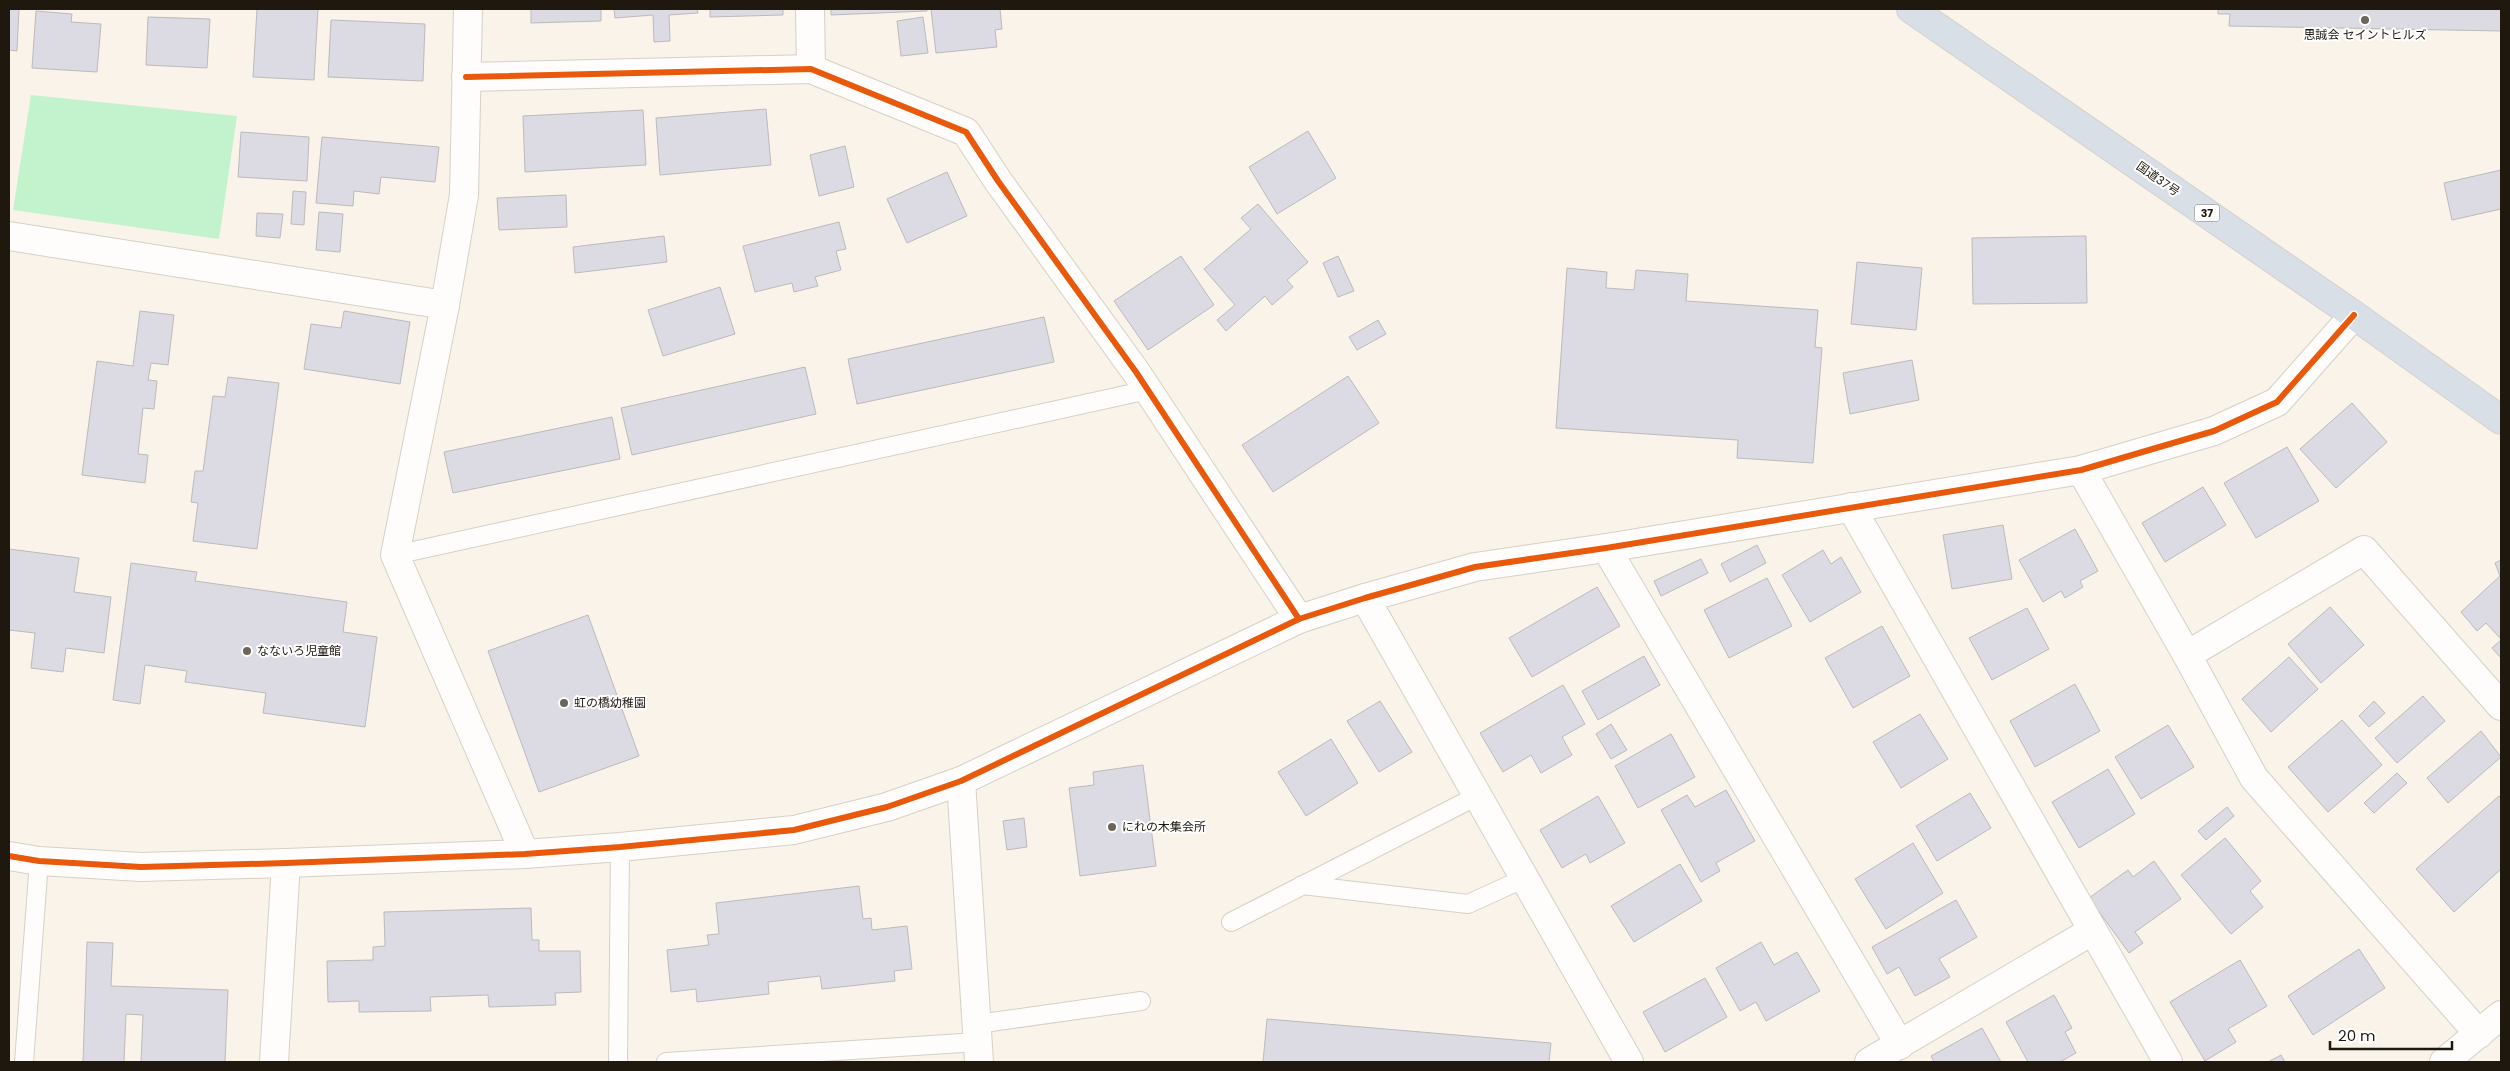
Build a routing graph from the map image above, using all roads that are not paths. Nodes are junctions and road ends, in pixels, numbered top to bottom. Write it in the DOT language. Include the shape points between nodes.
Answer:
graph roads {
  1 [pos="468,9"];
  2 [pos="810,9"];
  3 [pos="1911,9"];
  4 [pos="811,69"];
  5 [pos="466,77"];
  6 [pos="9,236"];
  7 [pos="445,305"];
  8 [pos="2354,315"];
  9 [pos="1148,390"];
  10 [pos="2501,420"];
  11 [pos="2081,470"];
  12 [pos="1851,507"];
  13 [pos="1606,548"];
  14 [pos="395,555"];
  15 [pos="1365,598"];
  16 [pos="1299,619"];
  17 [pos="2187,655"];
  18 [pos="2501,706"];
  19 [pos="961,781"];
  20 [pos="1477,796"];
  21 [pos="620,847"];
  22 [pos="525,854"];
  23 [pos="9,856"];
  24 [pos="39,861"];
  25 [pos="286,863"];
  26 [pos="1524,878"];
  27 [pos="1302,885"];
  28 [pos="1230,922"];
  29 [pos="2092,931"];
  30 [pos="1141,1001"];
  31 [pos="2501,1015"];
  32 [pos="2479,1034"];
  33 [pos="978,1043"];
  34 [pos="1900,1046"];
  35 [pos="24,1062"];
  36 [pos="274,1062"];
  37 [pos="618,1062"];
  38 [pos="666,1062"];
  39 [pos="1629,1062"];
  40 [pos="1869,1062"];
  41 [pos="2168,1062"];
  42 [pos="2444,1062"];
  1 -- 5 [label="street"];
  2 -- 4 [label="street"];
  3 -- 8 [label="highway, 国道37号 / 37"];
  4 -- 5 [label="street"];
  4 -- 9 [label="street" via="966,132"];
  5 -- 7 [label="street" via="464,195"];
  6 -- 7 [label="street"];
  7 -- 14 [label="street"];
  8 -- 10 [label="highway, 国道37号 / 37"];
  8 -- 11 [label="street" via="2277,402 2214,431"];
  9 -- 14 [label="lane"];
  9 -- 16 [label="street"];
  11 -- 12 [label="street"];
  11 -- 17 [label="street"];
  12 -- 13 [label="street"];
  12 -- 29 [label="street"];
  13 -- 15 [label="street" via="1475,567"];
  13 -- 34 [label="street"];
  14 -- 22 [label="street"];
  15 -- 16 [label="street"];
  15 -- 20 [label="street"];
  16 -- 19 [label="street"];
  17 -- 18 [label="street" via="2364,550"];
  17 -- 32 [label="street" via="2254,778"];
  19 -- 21 [label="street" via="887,806 794,830"];
  19 -- 33 [label="street"];
  20 -- 26 [label="street"];
  20 -- 27 [label="lane"];
  21 -- 22 [label="street"];
  21 -- 37 [label="lane"];
  22 -- 25 [label="street"];
  23 -- 24 [label="street"];
  24 -- 25 [label="street" via="141,867"];
  24 -- 35 [label="lane"];
  25 -- 36 [label="street"];
  26 -- 27 [label="lane" via="1468,904"];
  26 -- 39 [label="street"];
  27 -- 28 [label="lane"];
  29 -- 34 [label="street"];
  29 -- 41 [label="street"];
  30 -- 33 [label="lane"];
  31 -- 32 [label="street"];
  32 -- 42 [label="street"];
  33 -- 38 [label="lane"];
  34 -- 40 [label="street"];
}
